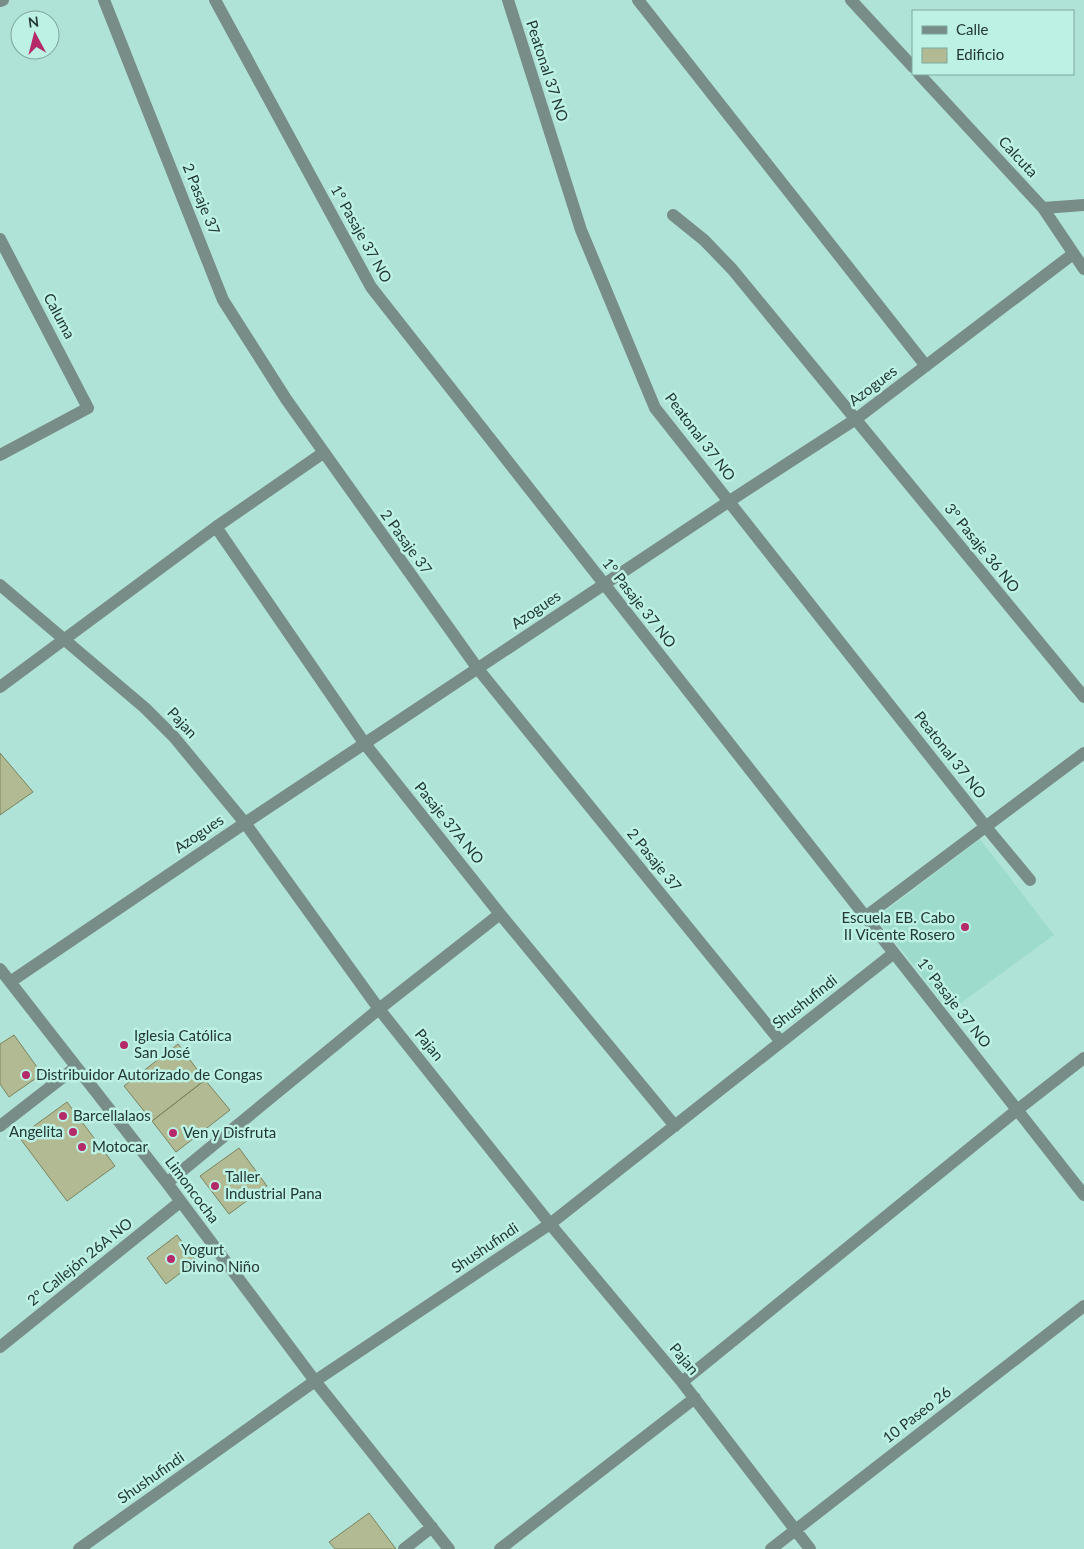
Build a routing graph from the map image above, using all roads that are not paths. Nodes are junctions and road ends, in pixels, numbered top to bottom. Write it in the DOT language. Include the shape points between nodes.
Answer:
graph roads {
  1 [pos="104,0"];
  2 [pos="215,0"];
  3 [pos="508,0"];
  4 [pos="638,0"];
  5 [pos="851,0"];
  6 [pos="912,66"];
  7 [pos="920,75"];
  8 [pos="1084,205"];
  9 [pos="1043,208"];
  10 [pos="673,216"];
  11 [pos="0,239"];
  12 [pos="1073,254"];
  13 [pos="1084,269"];
  14 [pos="926,366"];
  15 [pos="856,419"];
  16 [pos="323,453"];
  17 [pos="0,455"];
  18 [pos="728,502"];
  19 [pos="216,527"];
  20 [pos="604,584"];
  21 [pos="0,585"];
  22 [pos="65,640"];
  23 [pos="478,669"];
  24 [pos="0,687"];
  25 [pos="1084,697"];
  26 [pos="365,744"];
  27 [pos="1084,753"];
  28 [pos="245,823"];
  29 [pos="986,827"];
  30 [pos="1030,880"];
  31 [pos="500,914"];
  32 [pos="865,917"];
  33 [pos="894,953"];
  34 [pos="0,969"];
  35 [pos="10,982"];
  36 [pos="379,1009"];
  37 [pos="780,1042"];
  38 [pos="1084,1058"];
  39 [pos="76,1067"];
  40 [pos="1017,1110"];
  41 [pos="0,1126"];
  42 [pos="675,1126"];
  43 [pos="167,1183"];
  44 [pos="1084,1195"];
  45 [pos="180,1202"];
  46 [pos="550,1224"];
  47 [pos="1084,1306"];
  48 [pos="0,1347"];
  49 [pos="315,1381"];
  50 [pos="682,1382"];
  51 [pos="695,1398"];
  52 [pos="432,1527"];
  53 [pos="795,1530"];
  54 [pos="79,1549"];
  55 [pos="404,1549"];
  56 [pos="449,1549"];
  57 [pos="500,1549"];
  58 [pos="770,1549"];
  59 [pos="810,1549"];
  1 -- 16 [label="street, 2 Pasaje 37" via="223,300"];
  2 -- 20 [label="street, 1° Pasaje 37 NO" via="371,287"];
  3 -- 18 [label="street, Peatonal 37 NO" via="581,230 655,408"];
  4 -- 14 [label="street"];
  5 -- 6 [label="street"];
  7 -- 9 [label="street, Calcuta"];
  8 -- 9 [label="street"];
  9 -- 12 [label="street, Calcuta"];
  10 -- 15 [label="street, 3° Pasaje 36 NO" via="704,240 732,269"];
  11 -- 17 [label="street, Caluma" via="88,408"];
  12 -- 13 [label="street, Calcuta"];
  12 -- 14 [label="street, Azogues"];
  14 -- 15 [label="street, Azogues"];
  15 -- 18 [label="street, Azogues"];
  15 -- 25 [label="street, 3° Pasaje 36 NO"];
  16 -- 19 [label="street"];
  16 -- 23 [label="street, 2 Pasaje 37"];
  18 -- 20 [label="street, Azogues"];
  18 -- 29 [label="street, Peatonal 37 NO"];
  19 -- 22 [label="street"];
  19 -- 26 [label="street, Pasaje 37A NO"];
  20 -- 23 [label="street, Azogues"];
  20 -- 32 [label="street, 1° Pasaje 37 NO"];
  21 -- 22 [label="street, Pajan"];
  22 -- 24 [label="street"];
  22 -- 28 [label="street, Pajan" via="174,737"];
  23 -- 26 [label="street, Azogues"];
  23 -- 37 [label="street, 2 Pasaje 37"];
  26 -- 28 [label="street, Azogues"];
  26 -- 31 [label="street, Pasaje 37A NO"];
  27 -- 29 [label="street"];
  28 -- 35 [label="street, Azogues"];
  28 -- 36 [label="street, Pajan"];
  29 -- 30 [label="street, Peatonal 37 NO"];
  29 -- 32 [label="street"];
  31 -- 36 [label="street"];
  31 -- 42 [label="street, Pasaje 37A NO"];
  32 -- 33 [label="street, 1° Pasaje 37 NO"];
  33 -- 37 [label="street, Shushufindi"];
  33 -- 40 [label="street, 1° Pasaje 37 NO"];
  34 -- 35 [label="street, Limoncocha"];
  35 -- 39 [label="street, Limoncocha"];
  36 -- 43 [label="street"];
  36 -- 46 [label="street, Pajan"];
  37 -- 42 [label="street, Shushufindi"];
  38 -- 40 [label="street"];
  39 -- 41 [label="street"];
  39 -- 43 [label="street, Limoncocha"];
  40 -- 44 [label="street, 1° Pasaje 37 NO"];
  40 -- 50 [label="street"];
  42 -- 46 [label="street, Shushufindi"];
  43 -- 45 [label="street, Limoncocha"];
  45 -- 48 [label="street, 2º Callejón 26A NO"];
  45 -- 49 [label="street, Limoncocha"];
  46 -- 49 [label="street, Shushufindi"];
  46 -- 50 [label="street, Pajan"];
  47 -- 53 [label="street, 10 Paseo 26"];
  49 -- 52 [label="street, Limoncocha"];
  49 -- 54 [label="street, Shushufindi"];
  50 -- 51 [label="street, Pajan"];
  51 -- 53 [label="street, Pajan"];
  51 -- 57 [label="street"];
  52 -- 55 [label="street"];
  52 -- 56 [label="street, Limoncocha"];
  53 -- 58 [label="street, 10 Paseo 26"];
  53 -- 59 [label="street, Pajan"];
}
